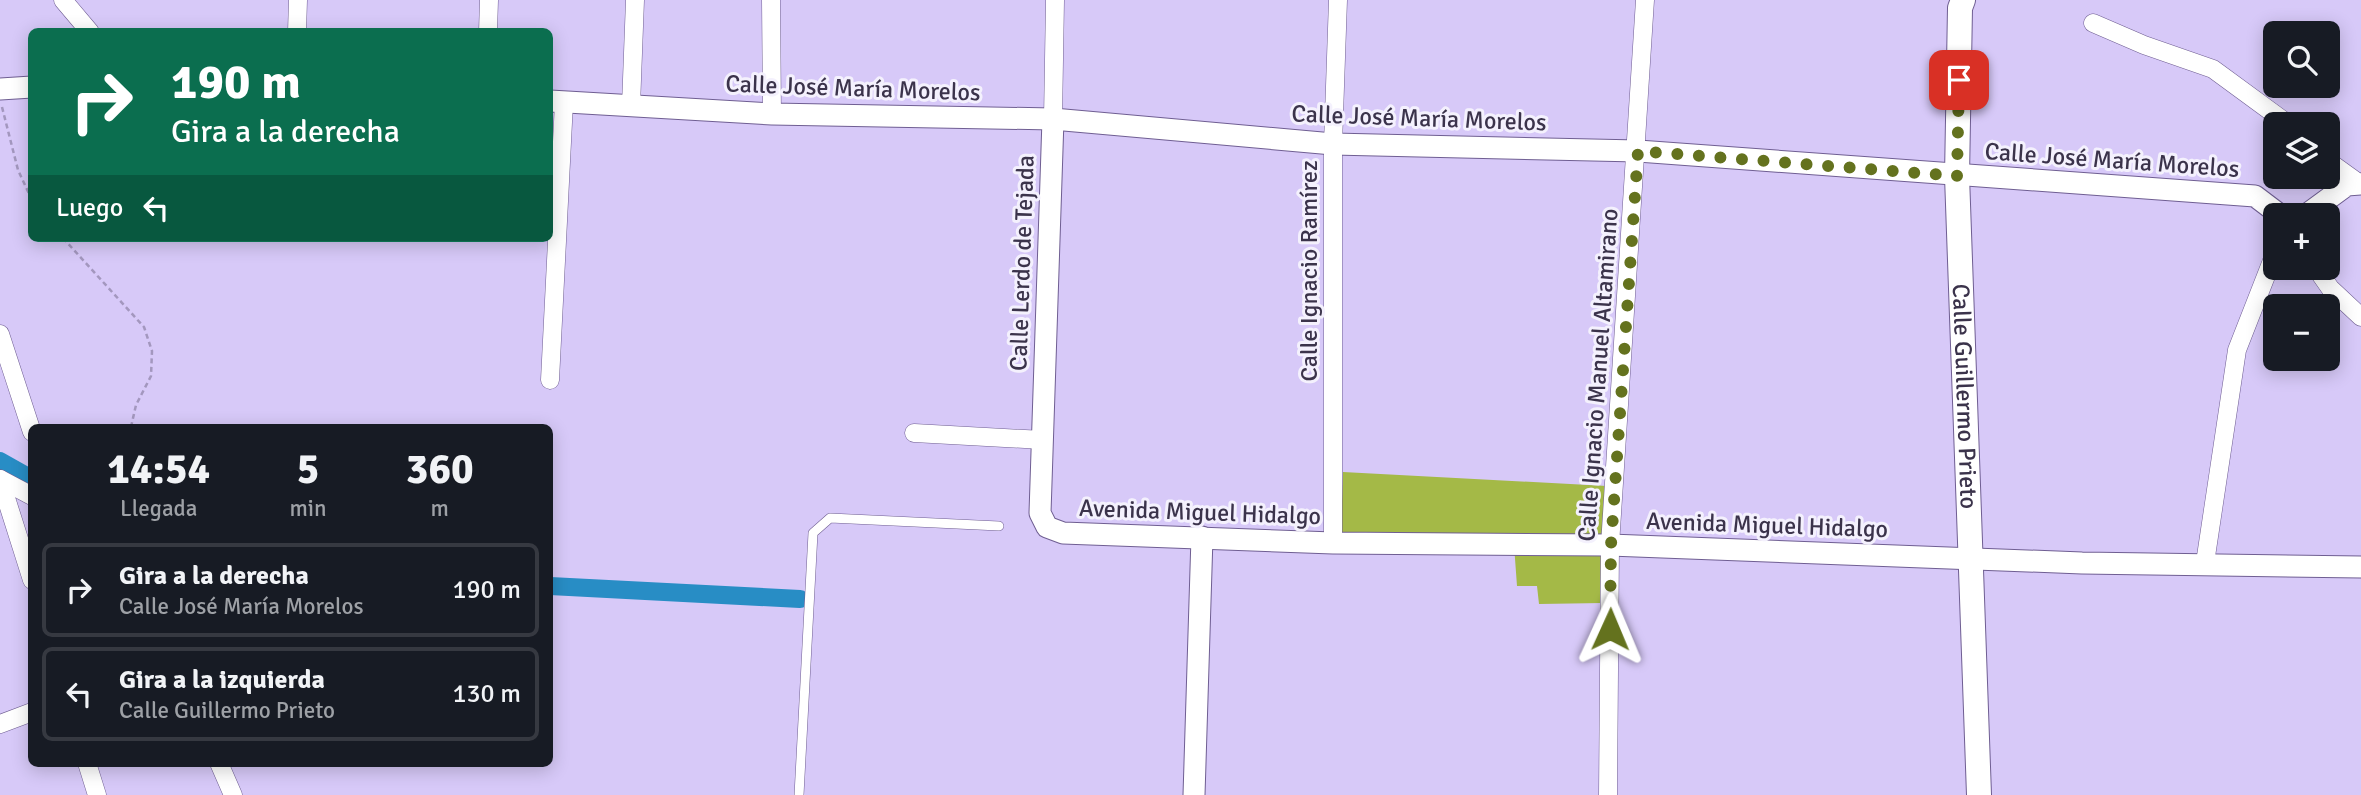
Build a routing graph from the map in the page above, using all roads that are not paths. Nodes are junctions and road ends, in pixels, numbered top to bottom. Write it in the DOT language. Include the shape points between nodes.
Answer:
graph roads {
  1 [pos="63,0"];
  2 [pos="298,0"];
  3 [pos="489,0"];
  4 [pos="635,0"];
  5 [pos="771,0"];
  6 [pos="1055,0"];
  7 [pos="1338,0"];
  8 [pos="1645,0"];
  9 [pos="1963,0"];
  10 [pos="2093,23"];
  11 [pos="86,28"];
  12 [pos="298,28"];
  13 [pos="488,28"];
  14 [pos="28,88"];
  15 [pos="0,89"];
  16 [pos="557,101"];
  17 [pos="631,106"];
  18 [pos="2272,112"];
  19 [pos="772,114"];
  20 [pos="1052,119"];
  21 [pos="1333,144"];
  22 [pos="1638,151"];
  23 [pos="2340,169"];
  24 [pos="1957,176"];
  25 [pos="2361,184"];
  26 [pos="2265,203"];
  27 [pos="2322,203"];
  28 [pos="2264,280"];
  29 [pos="2324,280"];
  30 [pos="2361,317"];
  31 [pos="0,334"];
  32 [pos="550,380"];
  33 [pos="29,424"];
  34 [pos="914,433"];
  35 [pos="1043,440"];
  36 [pos="0,479"];
  37 [pos="28,494"];
  38 [pos="999,526"];
  39 [pos="1047,527"];
  40 [pos="1202,537"];
  41 [pos="1333,543"];
  42 [pos="1611,545"];
  43 [pos="1972,560"];
  44 [pos="2205,563"];
  45 [pos="28,567"];
  46 [pos="2361,567"];
  47 [pos="28,714"];
  48 [pos="0,724"];
  49 [pos="89,767"];
  50 [pos="221,767"];
  51 [pos="97,795"];
  52 [pos="233,795"];
  53 [pos="799,795"];
  54 [pos="1194,795"];
  55 [pos="1608,795"];
  56 [pos="1979,795"];
  1 -- 11 [label="street"];
  2 -- 12 [label="street"];
  3 -- 13 [label="street"];
  4 -- 17 [label="street"];
  5 -- 19 [label="street"];
  6 -- 20 [label="street, Calle Lerdo de Tejada"];
  7 -- 21 [label="street, Calle Ignacio Ramírez"];
  8 -- 22 [label="street, Calle Ignacio Manuel Altamirano"];
  9 -- 24 [label="main road, Calle Guillermo Prieto"];
  10 -- 18 [label="street" via="2213,69"];
  14 -- 15 [label="street"];
  16 -- 17 [label="street, Calle José María Morelos"];
  16 -- 32 [label="street"];
  17 -- 19 [label="street, Calle José María Morelos"];
  19 -- 20 [label="street, Calle José María Morelos"];
  20 -- 21 [label="street, Calle José María Morelos"];
  20 -- 35 [label="street, Calle Lerdo de Tejada"];
  21 -- 22 [label="street, Calle José María Morelos"];
  21 -- 41 [label="street, Calle Ignacio Ramírez"];
  22 -- 24 [label="street, Calle José María Morelos"];
  22 -- 42 [label="street, Calle Ignacio Manuel Altamirano"];
  23 -- 25 [label="street"];
  24 -- 26 [label="street, Calle José María Morelos" via="2256,196"];
  24 -- 43 [label="main road, Calle Guillermo Prieto"];
  25 -- 27 [label="street" via="2347,185"];
  28 -- 44 [label="street" via="2237,350"];
  29 -- 30 [label="street"];
  31 -- 33 [label="street"];
  34 -- 35 [label="street"];
  35 -- 39 [label="street, Calle Lerdo de Tejada" via="1040,513"];
  36 -- 37 [label="street"];
  36 -- 45 [label="street"];
  38 -- 53 [label="lane" via="830,518 813,533"];
  39 -- 40 [label="street, Avenida Miguel Hidalgo" via="1063,533"];
  40 -- 41 [label="street, Avenida Miguel Hidalgo"];
  40 -- 54 [label="street"];
  41 -- 42 [label="street, Avenida Miguel Hidalgo"];
  42 -- 43 [label="street, Avenida Miguel Hidalgo"];
  42 -- 55 [label="street, Calle Ignacio Manuel Altamirano"];
  43 -- 44 [label="street, Avenida Miguel Hidalgo"];
  43 -- 56 [label="main road, Calle Guillermo Prieto"];
  44 -- 46 [label="street, Avenida Miguel Hidalgo"];
  47 -- 48 [label="street"];
  49 -- 51 [label="street"];
  50 -- 52 [label="street"];
}
